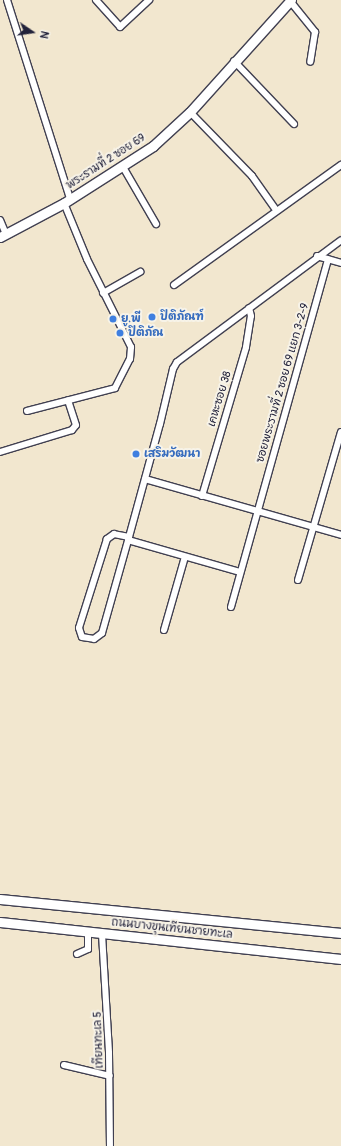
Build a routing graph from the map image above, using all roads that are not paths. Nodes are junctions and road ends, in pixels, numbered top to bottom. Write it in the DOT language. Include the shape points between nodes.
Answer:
graph roads {
  1 [pos="7,0"];
  2 [pos="96,0"];
  3 [pos="150,0"];
  4 [pos="291,0"];
  5 [pos="234,61"];
  6 [pos="310,62"];
  7 [pos="190,112"];
  8 [pos="294,124"];
  9 [pos="341,165"];
  10 [pos="123,167"];
  11 [pos="67,201"];
  12 [pos="276,210"];
  13 [pos="0,220"];
  14 [pos="156,224"];
  15 [pos="3,236"];
  16 [pos="341,240"];
  17 [pos="317,256"];
  18 [pos="328,259"];
  19 [pos="341,262"];
  20 [pos="140,272"];
  21 [pos="174,285"];
  22 [pos="103,293"];
  23 [pos="249,308"];
  24 [pos="68,400"];
  25 [pos="27,411"];
  26 [pos="341,432"];
  27 [pos="0,452"];
  28 [pos="144,479"];
  29 [pos="202,496"];
  30 [pos="256,512"];
  31 [pos="314,527"];
  32 [pos="341,535"];
  33 [pos="128,539"];
  34 [pos="185,557"];
  35 [pos="240,572"];
  36 [pos="298,580"];
  37 [pos="231,607"];
  38 [pos="164,630"];
  39 [pos="0,899"];
  40 [pos="0,922"];
  41 [pos="88,932"];
  42 [pos="341,933"];
  43 [pos="102,934"];
  44 [pos="77,954"];
  45 [pos="341,959"];
  46 [pos="64,1065"];
  47 [pos="110,1076"];
  48 [pos="110,1146"];
  1 -- 11 [label="street"];
  2 -- 3 [label="street" via="120,27"];
  4 -- 5 [label="main road, พระรามที่ 2 ซอย 69"];
  4 -- 6 [label="street" via="315,32"];
  5 -- 7 [label="main road, พระรามที่ 2 ซอย 69"];
  5 -- 8 [label="street"];
  7 -- 10 [label="main road, พระรามที่ 2 ซอย 69" via="153,146"];
  7 -- 12 [label="street" via="252,176"];
  9 -- 12 [label="street"];
  10 -- 11 [label="main road, พระรามที่ 2 ซอย 69"];
  10 -- 14 [label="street"];
  11 -- 15 [label="main road, พระรามที่ 2 ซอย 69"];
  11 -- 22 [label="street"];
  12 -- 21 [label="street"];
  13 -- 15 [label="street"];
  16 -- 17 [label="street"];
  17 -- 18 [label="street"];
  17 -- 23 [label="street"];
  18 -- 19 [label="street"];
  18 -- 30 [label="street, ซอยพระรามที่ 2 ซอย 69 แยก 3-2-9"];
  20 -- 22 [label="street"];
  22 -- 24 [label="street" via="131,347 130,359 120,384 115,388"];
  23 -- 28 [label="street" via="177,362"];
  23 -- 29 [label="street, เคหะซอย 38" via="251,316 246,347"];
  24 -- 25 [label="street"];
  24 -- 27 [label="street" via="76,425 72,430"];
  26 -- 31 [label="street"];
  28 -- 29 [label="street"];
  28 -- 33 [label="street"];
  29 -- 30 [label="street"];
  30 -- 31 [label="street"];
  30 -- 35 [label="street, ซอยพระรามที่ 2 ซอย 69 แยก 3-2-9"];
  31 -- 32 [label="street"];
  31 -- 36 [label="street"];
  33 -- 33 [label="street" via="114,534 107,538 79,628 82,637 94,639 102,633"];
  33 -- 34 [label="street"];
  34 -- 35 [label="street"];
  34 -- 38 [label="street"];
  35 -- 37 [label="street, ซอยพระรามที่ 2 ซอย 69 แยก 3-2-9"];
  39 -- 42 [label="main road, ถนนบางขุนเทียนชายทะเล"];
  40 -- 41 [label="main road, ถนนบางขุนเทียนชายทะเล"];
  41 -- 43 [label="main road, ถนนบางขุนเทียนชายทะเล"];
  41 -- 44 [label="street" via="88,949"];
  43 -- 45 [label="main road, ถนนบางขุนเทียนชายทะเล"];
  43 -- 47 [label="street, เทียนทะเล 5"];
  46 -- 47 [label="street"];
  47 -- 48 [label="street, เทียนทะเล 5"];
}
